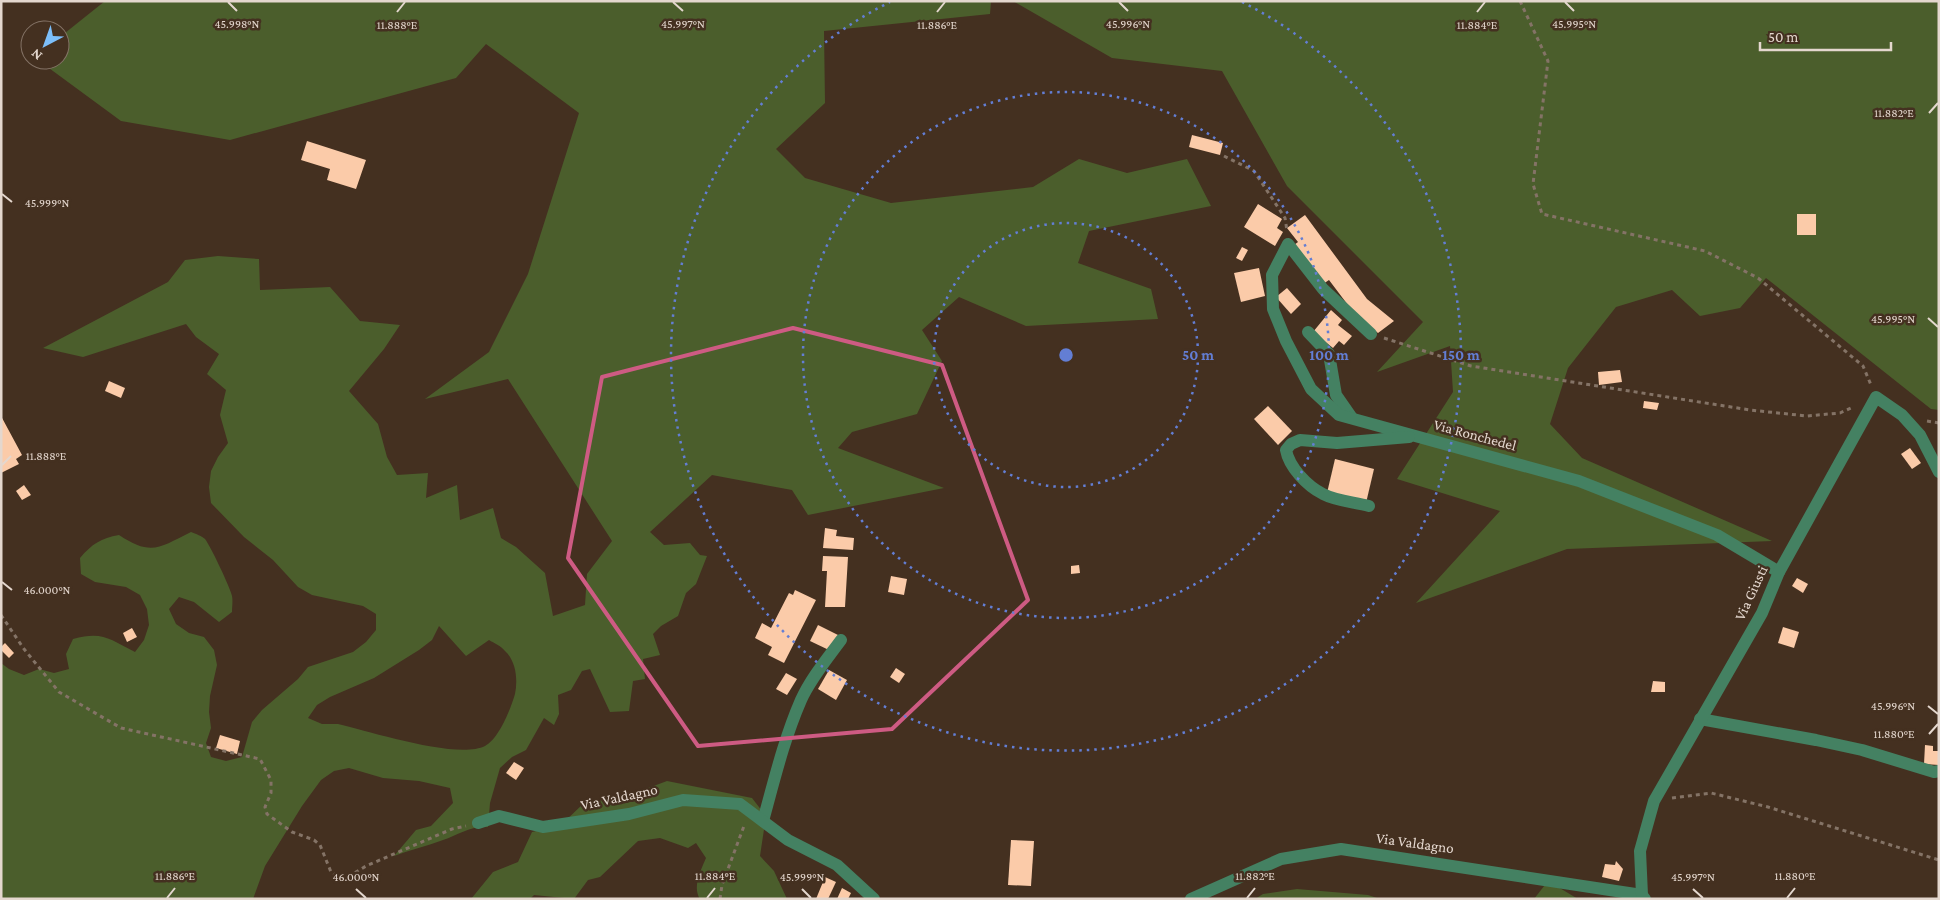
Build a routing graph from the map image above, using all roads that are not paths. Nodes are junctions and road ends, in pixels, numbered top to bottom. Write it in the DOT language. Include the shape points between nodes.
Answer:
graph roads {
  1 [pos="1308,332"];
  2 [pos="1372,334"];
  3 [pos="1352,418"];
  4 [pos="1417,436"];
  5 [pos="1939,472"];
  6 [pos="1368,506"];
  7 [pos="1779,572"];
  8 [pos="841,640"];
  9 [pos="1700,719"];
  10 [pos="1939,771"];
  11 [pos="763,821"];
  12 [pos="478,822"];
  13 [pos="1643,897"];
  14 [pos="874,899"];
  15 [pos="1190,899"];
  1 -- 3 [label="street" via="1329,354 1336,396"];
  2 -- 3 [label="street, Via Ronchedel" via="1322,289 1288,244 1272,275 1273,309 1311,389 1339,415"];
  3 -- 4 [label="street, Via Ronchedel"];
  4 -- 6 [label="street" via="1337,443 1300,440 1286,450 1288,460 1298,473 1323,495"];
  4 -- 7 [label="street, Via Ronchedel" via="1579,481 1717,535"];
  5 -- 7 [label="street, Via Giusti" via="1920,435 1902,415 1876,397"];
  7 -- 9 [label="street, Via Giusti" via="1762,613"];
  8 -- 11 [label="street" via="802,700 788,734"];
  9 -- 10 [label="street" via="1862,750"];
  9 -- 13 [label="street, Via Giusti" via="1654,801 1640,851"];
  11 -- 12 [label="street, Via Valdagno" via="740,804 682,800 629,814 564,825 543,827 499,816"];
  11 -- 14 [label="street, Via Valdagno" via="788,840 838,865"];
  13 -- 15 [label="street, Via Valdagno" via="1341,849 1281,859"];
}
